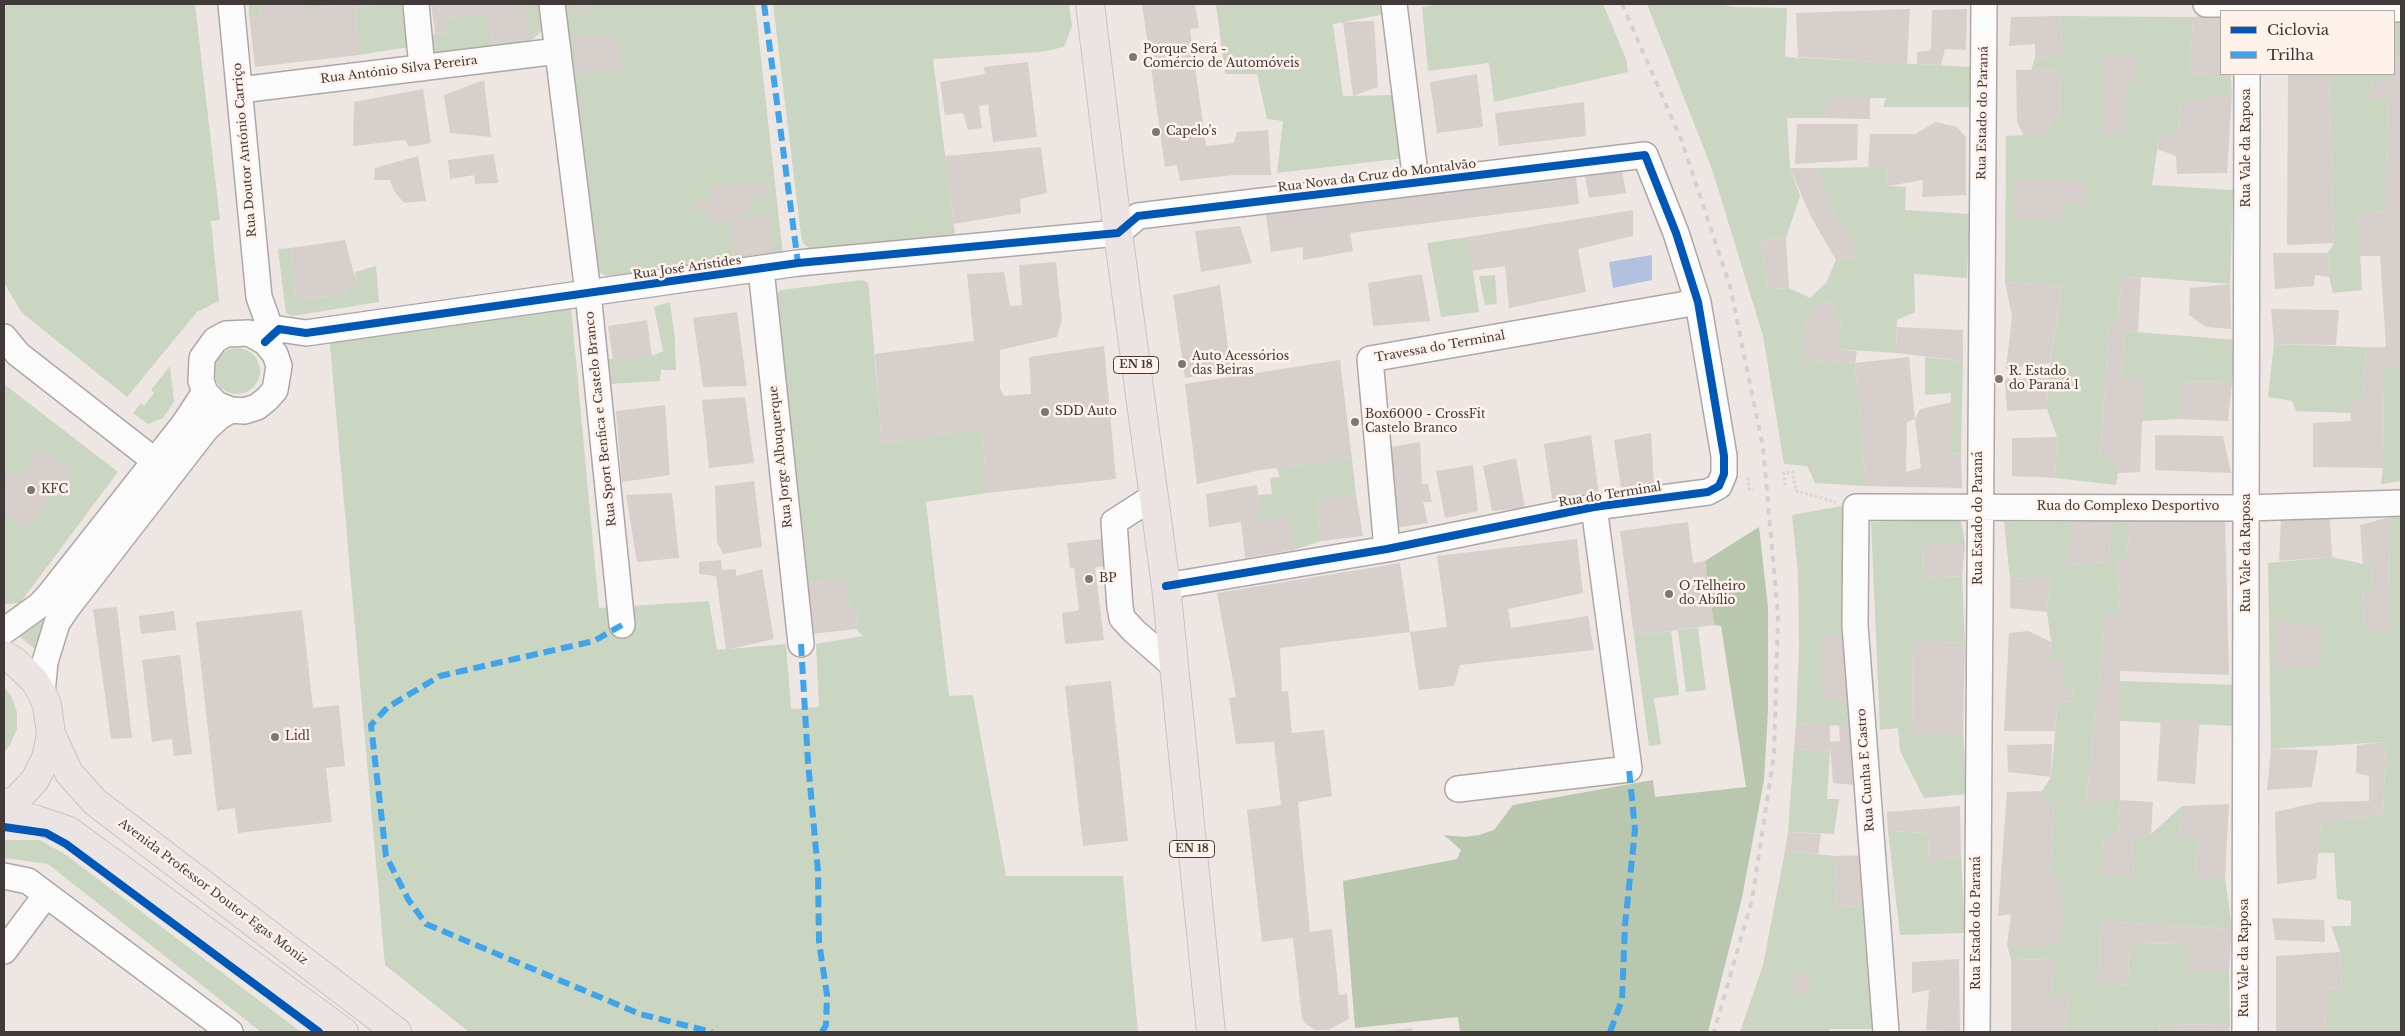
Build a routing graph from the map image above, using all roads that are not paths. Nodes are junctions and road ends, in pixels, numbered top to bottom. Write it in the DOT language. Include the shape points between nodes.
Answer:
graph roads {
  1 [pos="231,4"];
  2 [pos="416,4"];
  3 [pos="552,4"];
  4 [pos="1090,4"];
  5 [pos="1394,4"];
  6 [pos="1984,4"];
  7 [pos="2206,4"];
  8 [pos="2247,4"];
  9 [pos="2401,9"];
  10 [pos="558,51"];
  11 [pos="422,68"];
  12 [pos="2248,75"];
  13 [pos="240,90"];
  14 [pos="1645,155"];
  15 [pos="1416,182"];
  16 [pos="1118,233"];
  17 [pos="761,269"];
  18 [pos="588,293"];
  19 [pos="259,296"];
  20 [pos="1698,302"];
  21 [pos="237,332"];
  22 [pos="4,337"];
  23 [pos="268,347"];
  24 [pos="205,392"];
  25 [pos="231,410"];
  26 [pos="155,461"];
  27 [pos="1153,497"];
  28 [pos="2401,504"];
  29 [pos="1594,507"];
  30 [pos="1856,507"];
  31 [pos="1979,507"];
  32 [pos="2247,508"];
  33 [pos="1387,549"];
  34 [pos="1166,586"];
  35 [pos="622,625"];
  36 [pos="4,631"];
  37 [pos="801,644"];
  38 [pos="4,655"];
  39 [pos="1174,666"];
  40 [pos="42,692"];
  41 [pos="51,734"];
  42 [pos="1458,789"];
  43 [pos="4,806"];
  44 [pos="4,812"];
  45 [pos="4,876"];
  46 [pos="46,895"];
  47 [pos="4,951"];
  48 [pos="230,1032"];
  49 [pos="344,1032"];
  50 [pos="396,1032"];
  51 [pos="1211,1032"];
  52 [pos="1886,1032"];
  53 [pos="1977,1032"];
  54 [pos="2245,1032"];
  1 -- 13 [label="street, Rua Doutor António Carriço"];
  2 -- 11 [label="street"];
  3 -- 10 [label="street, Rua Sport Benfica e Castelo Branco"];
  4 -- 16 [label="main road, EN 18"];
  5 -- 15 [label="street"];
  6 -- 31 [label="street, Rua Estado do Paraná"];
  7 -- 8 [label="street"];
  8 -- 9 [label="street"];
  10 -- 11 [label="street, Rua António Silva Pereira"];
  10 -- 18 [label="street, Rua Sport Benfica e Castelo Branco"];
  11 -- 13 [label="street, Rua António Silva Pereira"];
  12 -- 32 [label="street, Rua Vale da Raposa"];
  13 -- 19 [label="street, Rua Doutor António Carriço"];
  14 -- 15 [label="street, Rua Nova da Cruz do Montalvão"];
  14 -- 20 [label="street, Rua do Terminal" via="1676,233"];
  15 -- 16 [label="street, Rua Nova da Cruz do Montalvão" via="1138,216"];
  16 -- 17 [label="street, Rua José Aristides"];
  16 -- 27 [label="main road, EN 18"];
  17 -- 18 [label="street, Rua José Aristides"];
  17 -- 37 [label="street, Rua Jorge Albuquerque"];
  18 -- 23 [label="street, Rua José Aristides" via="306,333 279,329"];
  18 -- 35 [label="street, Rua Sport Benfica e Castelo Branco"];
  19 -- 21 [label="street, Rua Doutor António Carriço" via="251,316"];
  19 -- 23 [label="street, Rua Doutor António Carriço" via="267,319"];
  20 -- 29 [label="street, Rua do Terminal" via="1724,456 1724,474 1719,486 1708,492"];
  20 -- 33 [label="street, Travessa do Terminal" via="1370,358"];
  21 -- 23 [label="street" via="249,333"];
  21 -- 24 [label="street" via="216,340 202,358 201,381"];
  22 -- 26 [label="street" via="18,354"];
  23 -- 25 [label="street" via="278,378 274,390 257,407"];
  24 -- 25 [label="street" via="216,404"];
  24 -- 26 [label="street"];
  25 -- 40 [label="street" via="206,429 67,608 57,623 45,662"];
  26 -- 36 [label="street" via="40,605"];
  27 -- 34 [label="main road, EN 18"];
  27 -- 39 [label="street" via="1114,522 1120,607 1122,618"];
  28 -- 32 [label="street, Rua do Complexo Desportivo"];
  29 -- 33 [label="street, Rua do Terminal"];
  29 -- 42 [label="street" via="1629,769"];
  30 -- 31 [label="street, Rua do Complexo Desportivo"];
  30 -- 52 [label="street, Rua Cunha E Castro" via="1855,625"];
  31 -- 32 [label="street, Rua do Complexo Desportivo"];
  31 -- 53 [label="street, Rua Estado do Paraná"];
  32 -- 54 [label="street, Rua Vale da Raposa"];
  33 -- 34 [label="street, Rua do Terminal"];
  34 -- 39 [label="main road, EN 18"];
  38 -- 40 [label="main road" via="34,680"];
  39 -- 51 [label="main road, EN 18"];
  40 -- 41 [label="main road"];
  41 -- 43 [label="main road" via="46,758 35,780 18,798"];
  41 -- 50 [label="main road, Avenida Professor Doutor Egas Moniz" via="69,773 95,802"];
  44 -- 49 [label="main road" via="70,831"];
  45 -- 46 [label="street" via="28,881"];
  46 -- 47 [label="street"];
  46 -- 48 [label="street"];
}
